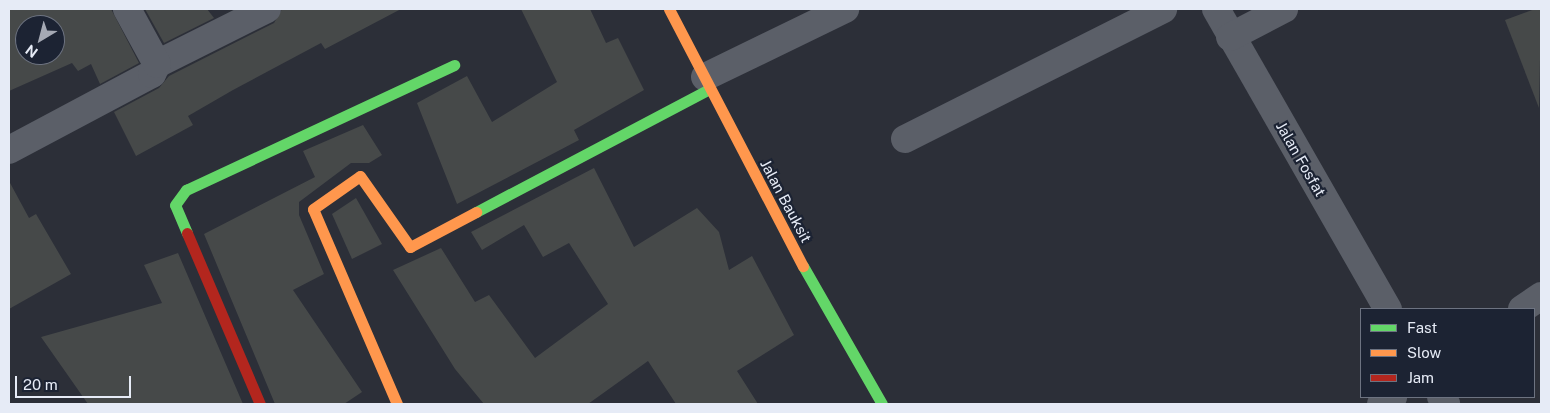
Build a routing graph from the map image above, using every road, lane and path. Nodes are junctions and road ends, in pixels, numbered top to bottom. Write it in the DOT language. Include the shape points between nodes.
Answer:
graph roads {
  1 [pos="127,9"];
  2 [pos="267,9"];
  3 [pos="669,9"];
  4 [pos="845,9"];
  5 [pos="1163,9"];
  6 [pos="1216,9"];
  7 [pos="1284,9"];
  8 [pos="1230,36"];
  9 [pos="157,64"];
  10 [pos="454,65"];
  11 [pos="707,83"];
  12 [pos="905,139"];
  13 [pos="9,150"];
  14 [pos="1541,296"];
  15 [pos="1387,308"];
  16 [pos="1523,308"];
  17 [pos="260,404"];
  18 [pos="397,404"];
  19 [pos="882,404"];
  1 -- 9 [label="street"];
  2 -- 9 [label="street"];
  3 -- 11 [label="street, Jalan Bauksit"];
  4 -- 11 [label="street"];
  5 -- 12 [label="street"];
  6 -- 8 [label="street, Jalan Fosfat"];
  7 -- 8 [label="street"];
  8 -- 15 [label="street, Jalan Fosfat"];
  9 -- 13 [label="street" via="145,78"];
  10 -- 17 [label="street" via="202,180 186,190 175,205"];
  11 -- 18 [label="street" via="410,247 360,176 313,209"];
  11 -- 19 [label="street, Jalan Bauksit"];
  14 -- 16 [label="street"];
}
